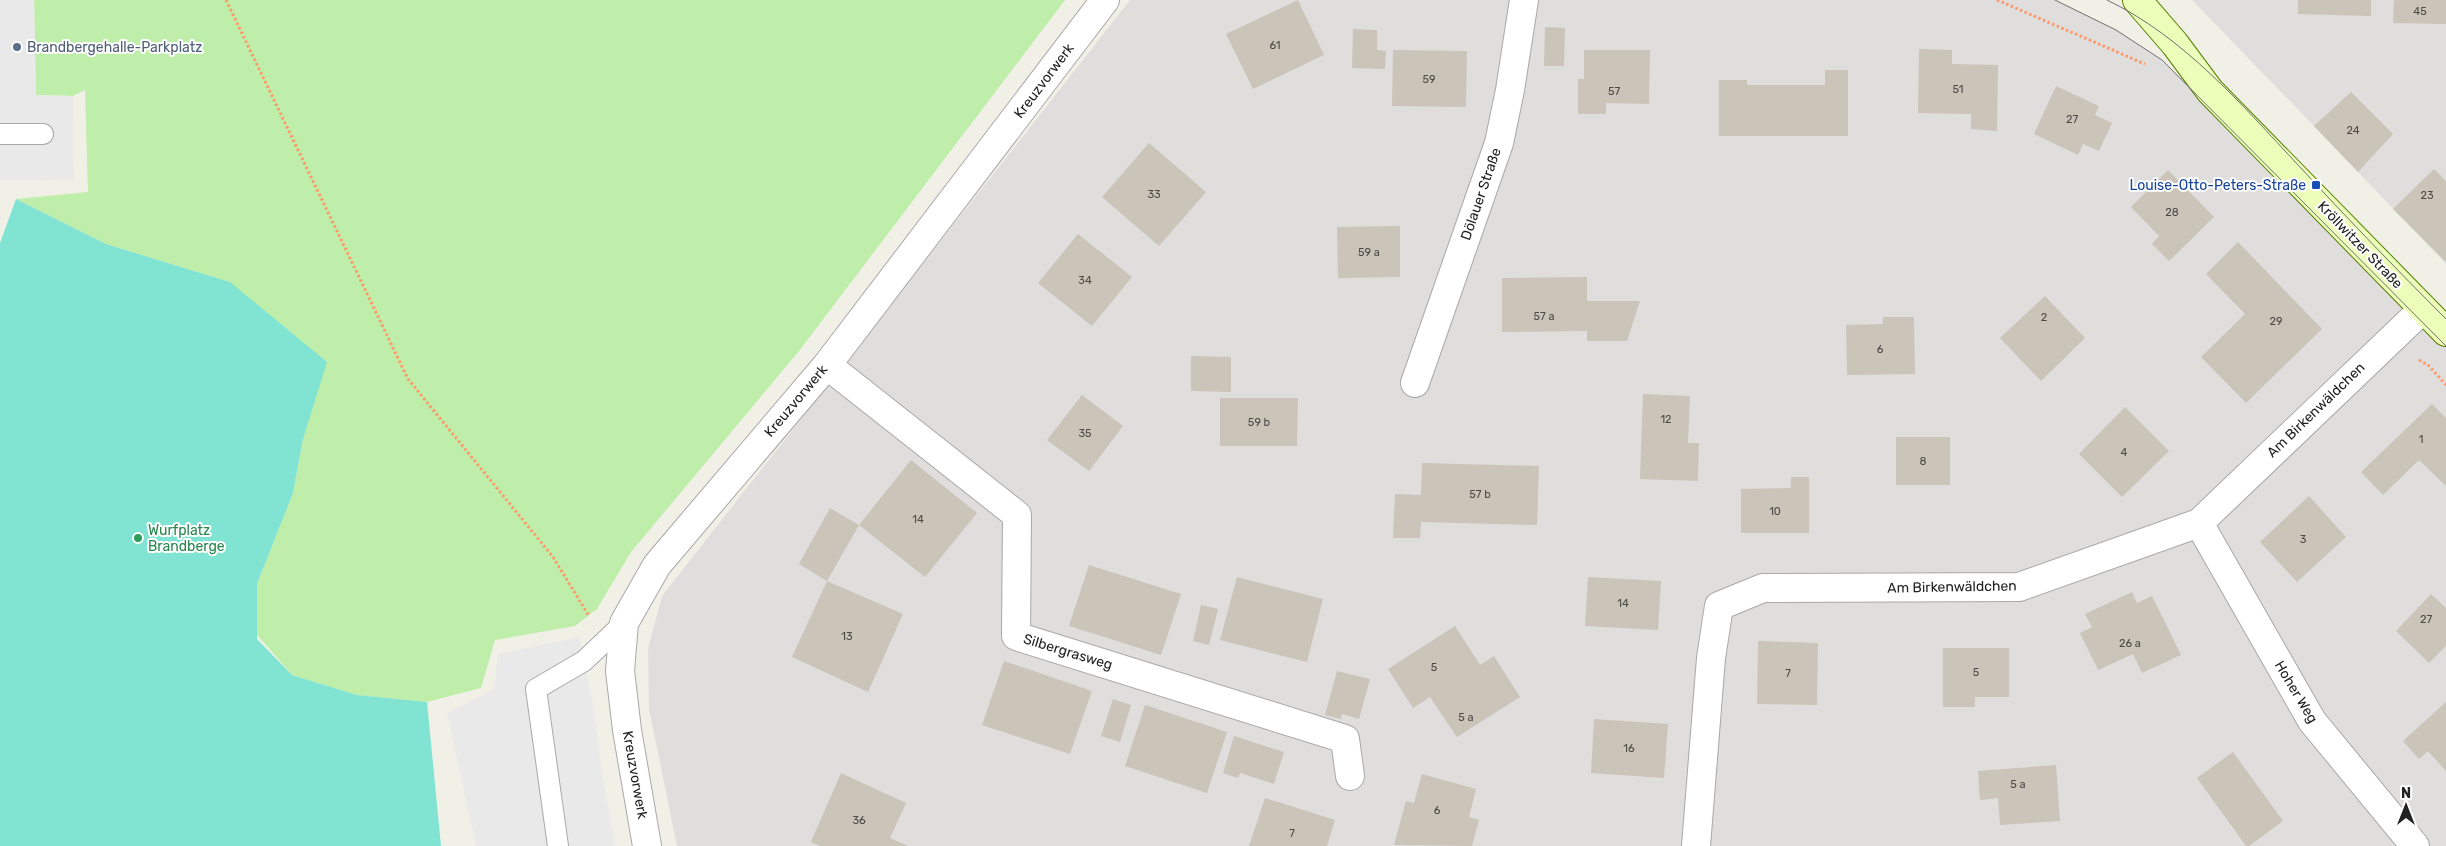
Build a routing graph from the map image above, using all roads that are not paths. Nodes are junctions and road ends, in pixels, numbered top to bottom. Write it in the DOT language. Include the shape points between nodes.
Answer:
graph roads {
  1 [pos="1105,0"];
  2 [pos="1524,0"];
  3 [pos="2137,0"];
  4 [pos="0,134"];
  5 [pos="44,134"];
  6 [pos="2423,309"];
  7 [pos="2446,332"];
  8 [pos="827,365"];
  9 [pos="1416,383"];
  10 [pos="2198,523"];
  11 [pos="624,623"];
  12 [pos="1350,776"];
  13 [pos="558,846"];
  14 [pos="647,846"];
  15 [pos="1696,846"];
  16 [pos="2415,846"];
  1 -- 8 [label="street, Kreuzvorwerk"];
  2 -- 9 [label="street, Dölauer Straße" via="1499,143"];
  3 -- 6 [label="main road, Kröllwitzer Straße" via="2210,91"];
  4 -- 5 [label="lane"];
  6 -- 7 [label="main road, Kröllwitzer Straße"];
  6 -- 10 [label="street, Am Birkenwäldchen"];
  8 -- 11 [label="street, Kreuzvorwerk" via="657,566"];
  8 -- 12 [label="street, Silbergrasweg" via="1017,515 1016,636 1345,739"];
  10 -- 15 [label="street, Am Birkenwäldchen" via="2019,588 1763,588 1719,606 1711,658"];
  10 -- 16 [label="street, Hoher Weg" via="2312,721"];
  11 -- 13 [label="lane" via="584,661 536,689"];
  11 -- 14 [label="street, Kreuzvorwerk" via="620,671"];
}
